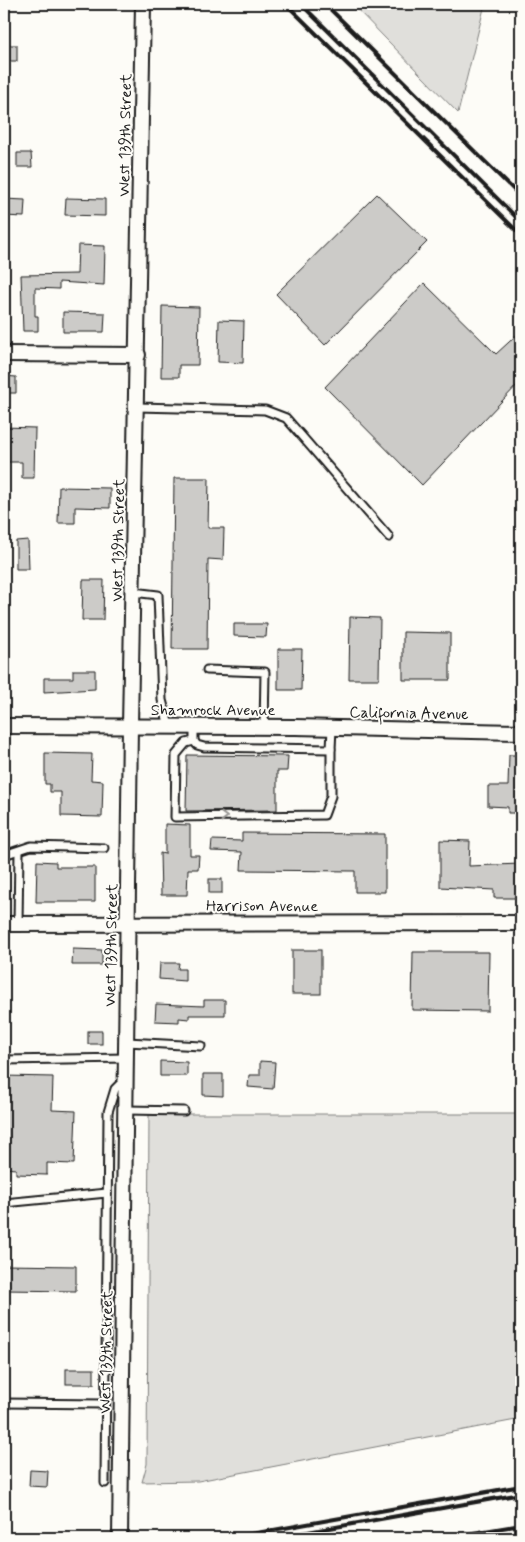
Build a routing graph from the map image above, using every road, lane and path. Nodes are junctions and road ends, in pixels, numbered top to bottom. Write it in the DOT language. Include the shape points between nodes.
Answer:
graph roads {
  1 [pos="143,4"];
  2 [pos="4,354"];
  3 [pos="138,355"];
  4 [pos="137,407"];
  5 [pos="389,537"];
  6 [pos="133,592"];
  7 [pos="207,670"];
  8 [pos="4,726"];
  9 [pos="130,726"];
  10 [pos="169,726"];
  11 [pos="264,727"];
  12 [pos="295,727"];
  13 [pos="332,728"];
  14 [pos="521,732"];
  15 [pos="194,734"];
  16 [pos="331,749"];
  17 [pos="104,848"];
  18 [pos="18,851"];
  19 [pos="4,855"];
  20 [pos="521,923"];
  21 [pos="11,924"];
  22 [pos="128,924"];
  23 [pos="127,1042"];
  24 [pos="201,1046"];
  25 [pos="127,1058"];
  26 [pos="4,1060"];
  27 [pos="127,1077"];
  28 [pos="127,1110"];
  29 [pos="184,1111"];
  30 [pos="107,1193"];
  31 [pos="4,1203"];
  32 [pos="4,1403"];
  33 [pos="105,1404"];
  34 [pos="105,1483"];
  35 [pos="120,1538"];
  1 -- 3 [label="street, West 139th Street"];
  2 -- 3 [label="street"];
  3 -- 4 [label="street, West 139th Street"];
  4 -- 5 [label="lane" via="265,410 286,418"];
  4 -- 6 [label="street, West 139th Street"];
  6 -- 9 [label="street, West 139th Street"];
  6 -- 10 [label="lane" via="158,595 162,700"];
  7 -- 11 [label="lane" via="265,672"];
  8 -- 9 [label="street"];
  9 -- 10 [label="street, Shamrock Avenue"];
  9 -- 22 [label="street, West 139th Street"];
  10 -- 15 [label="street, Shamrock Avenue"];
  11 -- 12 [label="street, Shamrock Avenue"];
  11 -- 15 [label="street, Shamrock Avenue"];
  12 -- 13 [label="street, California Avenue"];
  13 -- 14 [label="street, California Avenue"];
  13 -- 16 [label="lane"];
  15 -- 16 [label="lane" via="197,745 204,747"];
  15 -- 16 [label="lane, one-way" via="176,755 175,817 319,817 327,810 331,796"];
  17 -- 18 [label="lane" via="31,846"];
  18 -- 19 [label="lane"];
  18 -- 21 [label="lane" via="18,904"];
  20 -- 22 [label="street, Harrison Avenue"];
  21 -- 22 [label="street, Harrison Avenue"];
  22 -- 23 [label="street, West 139th Street"];
  23 -- 24 [label="lane"];
  23 -- 25 [label="street, West 139th Street"];
  25 -- 26 [label="lane"];
  25 -- 27 [label="street, West 139th Street"];
  27 -- 28 [label="street, West 139th Street"];
  27 -- 30 [label="lane, West 139th Street" via="115,1089 108,1112"];
  28 -- 29 [label="lane"];
  28 -- 35 [label="street, West 139th Street"];
  30 -- 31 [label="lane"];
  30 -- 33 [label="lane, West 139th Street"];
  32 -- 33 [label="lane"];
  33 -- 34 [label="lane, West 139th Street"];
}
